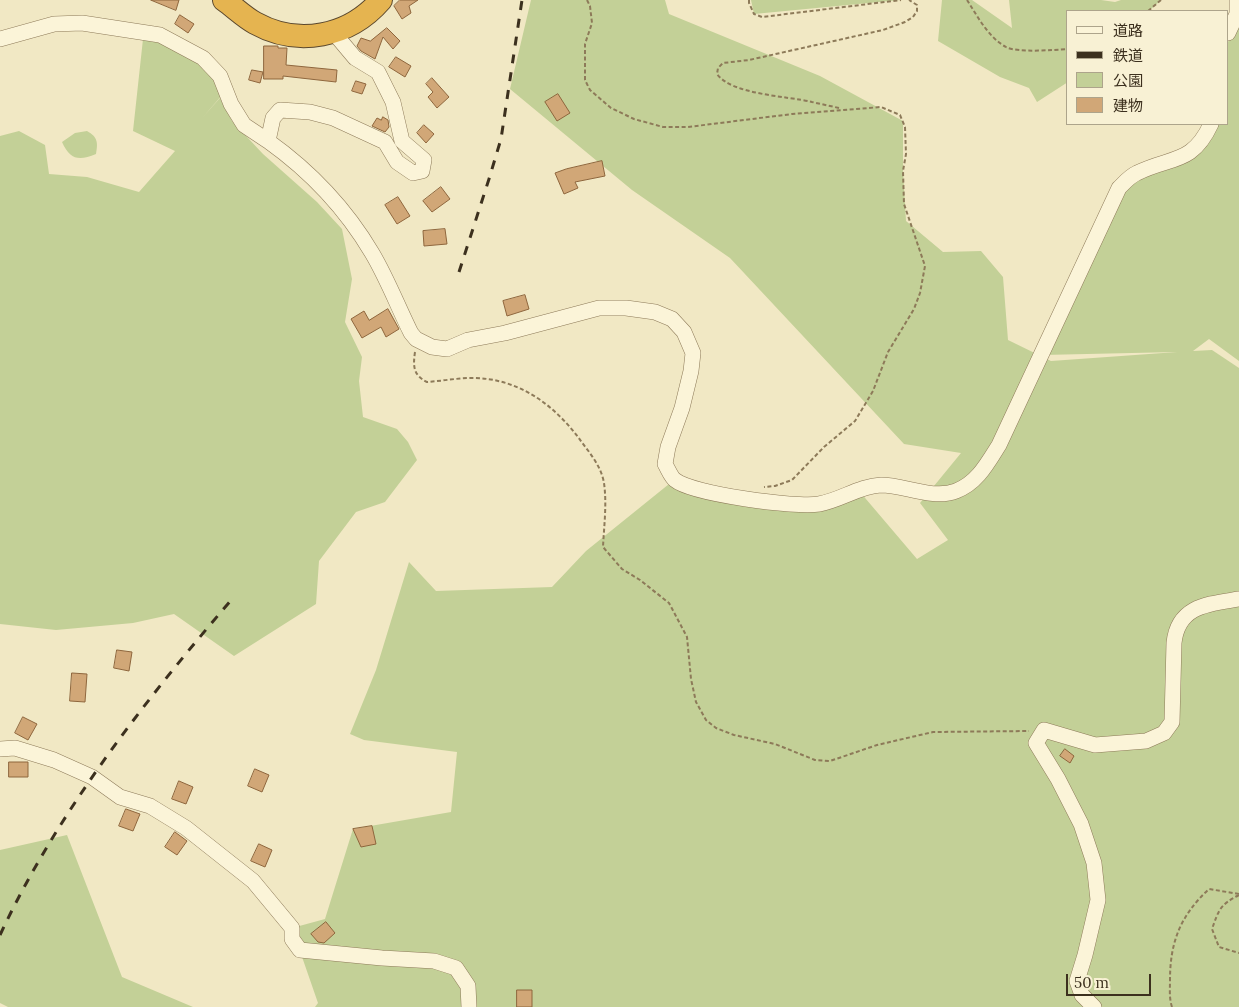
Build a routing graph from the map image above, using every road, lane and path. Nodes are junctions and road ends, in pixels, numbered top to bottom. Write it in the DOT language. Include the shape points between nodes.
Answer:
graph roads {
  1 [pos="224,0"];
  2 [pos="380,0"];
  3 [pos="587,0"];
  4 [pos="749,0"];
  5 [pos="901,0"];
  6 [pos="908,0"];
  7 [pos="967,0"];
  8 [pos="1161,0"];
  9 [pos="1237,0"];
  10 [pos="1149,10"];
  11 [pos="1229,31"];
  12 [pos="334,33"];
  13 [pos="0,39"];
  14 [pos="1066,49"];
  15 [pos="841,109"];
  16 [pos="1210,125"];
  17 [pos="268,141"];
  18 [pos="416,339"];
  19 [pos="758,488"];
  20 [pos="1239,599"];
  21 [pos="1044,730"];
  22 [pos="0,749"];
  23 [pos="1239,894"];
  24 [pos="1239,953"];
  25 [pos="469,1007"];
  26 [pos="1094,1007"];
  27 [pos="1172,1007"];
  1 -- 12 [label="highway" via="255,23 280,33 306,36"];
  2 -- 12 [label="highway" via="354,24"];
  3 -- 15 [label="path" via="592,22 585,44 585,80 590,90 612,108 634,120 663,127 688,127"];
  4 -- 5 [label="path" via="754,14 762,17"];
  6 -- 15 [label="path" via="917,5 913,17 883,30 723,63 718,68 720,80 730,86"];
  7 -- 14 [label="path" via="988,32 1007,48"];
  8 -- 10 [label="path"];
  9 -- 11 [label="street" via="1237,14"];
  12 -- 17 [label="street" via="355,58 378,72 393,102 402,141 424,160 422,171 413,173 397,162 385,142 333,118 310,112 280,110 272,118"];
  13 -- 17 [label="street" via="54,24 82,23 160,35 204,58 220,76 244,125"];
  15 -- 19 [label="path" via="887,108 900,116 905,127 904,204 925,266 920,293 855,421 792,480"];
  16 -- 18 [label="street" via="1195,149 1136,174 1119,188 999,445 979,476 966,487 953,492 930,493 883,485 868,486 820,504 802,504 704,492 674,480 665,464 682,408 693,353 684,332 672,319 655,312 599,308 505,334 468,340 447,349 432,347"];
  17 -- 18 [label="street" via="324,189 354,226 373,254 410,333"];
  18 -- 21 [label="path" via="413,365 420,379 427,382 472,378 513,385 534,395 570,426 595,461 603,481 606,500 603,548 622,569 669,603 686,637 696,702 706,720 716,728 776,744 815,760 830,761 877,745 933,732"];
  20 -- 21 [label="street" via="1206,604 1192,610 1180,625 1174,643 1172,722 1164,733 1146,741 1095,745"];
  21 -- 26 [label="street" via="1036,743 1080,824 1094,863 1098,900 1077,981 1082,995"];
  22 -- 25 [label="street" via="15,748 54,760 92,778 120,797 150,806 186,828 253,881 292,928 292,939 300,950 434,960 456,968 468,986"];
  23 -- 24 [label="path" via="1225,902 1212,929 1219,947"];
  23 -- 27 [label="path" via="1209,889 1194,903 1180,926 1172,946"];
}
